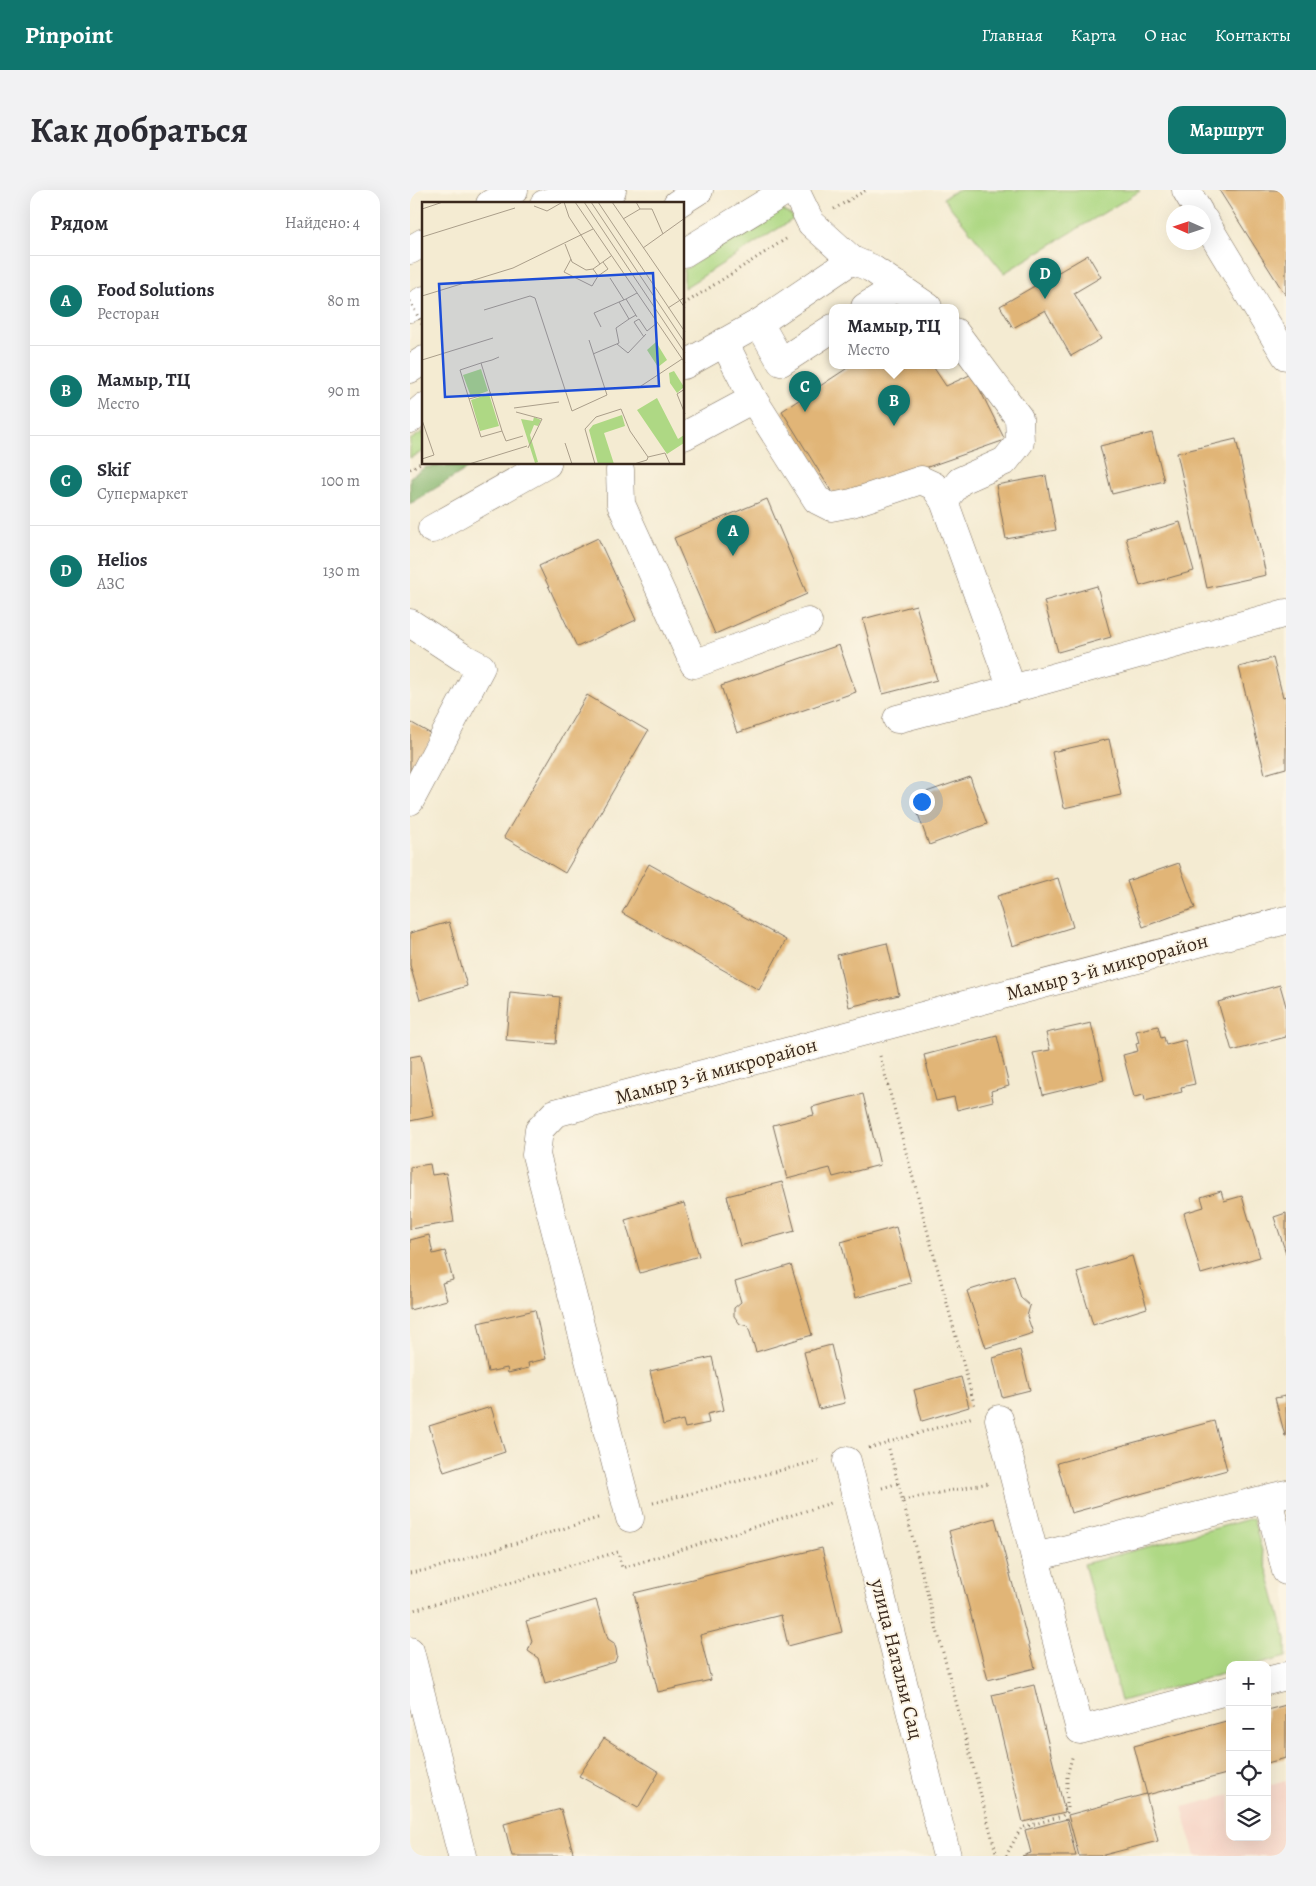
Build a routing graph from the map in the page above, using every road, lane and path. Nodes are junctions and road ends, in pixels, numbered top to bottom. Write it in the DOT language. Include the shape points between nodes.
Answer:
graph roads {
  1 [pos="514,190"];
  2 [pos="583,190"];
  3 [pos="612,190"];
  4 [pos="699,190"];
  5 [pos="787,190"];
  6 [pos="795,190"];
  7 [pos="866,190"];
  8 [pos="1186,190"];
  9 [pos="493,202"];
  10 [pos="550,202"];
  11 [pos="592,202"];
  12 [pos="680,202"];
  13 [pos="1195,205"];
  14 [pos="811,223"];
  15 [pos="1211,232"];
  16 [pos="422,245"];
  17 [pos="410,250"];
  18 [pos="685,252"];
  19 [pos="852,260"];
  20 [pos="898,286"];
  21 [pos="410,301"];
  22 [pos="422,301"];
  23 [pos="685,303"];
  24 [pos="870,304"];
  25 [pos="924,304"];
  26 [pos="410,308"];
  27 [pos="759,323"];
  28 [pos="422,324"];
  29 [pos="829,331"];
  30 [pos="959,337"];
  31 [pos="724,342"];
  32 [pos="1286,356"];
  33 [pos="422,361"];
  34 [pos="685,364"];
  35 [pos="410,369"];
  36 [pos="753,399"];
  37 [pos="422,409"];
  38 [pos="422,415"];
  39 [pos="410,421"];
  40 [pos="685,435"];
  41 [pos="422,462"];
  42 [pos="545,465"];
  43 [pos="623,466"];
  44 [pos="410,469"];
  45 [pos="944,501"];
  46 [pos="432,529"];
  47 [pos="1286,612"];
  48 [pos="808,622"];
  49 [pos="410,623"];
  50 [pos="1012,689"];
  51 [pos="897,719"];
  52 [pos="410,801"];
  53 [pos="1286,920"];
  54 [pos="872,1029"];
  55 [pos="999,1419"];
  56 [pos="889,1449"];
  57 [pos="848,1456"];
  58 [pos="1014,1477"];
  59 [pos="898,1482"];
  60 [pos="856,1496"];
  61 [pos="1277,1497"];
  62 [pos="903,1500"];
  63 [pos="628,1514"];
  64 [pos="1035,1557"];
  65 [pos="1286,1571"];
  66 [pos="410,1573"];
  67 [pos="410,1611"];
  68 [pos="410,1651"];
  69 [pos="1286,1676"];
  70 [pos="1271,1680"];
  71 [pos="1226,1691"];
  72 [pos="1080,1730"];
  73 [pos="462,1856"];
  74 [pos="947,1856"];
  75 [pos="997,1856"];
  76 [pos="1006,1856"];
  1 -- 9 [label="street"];
  2 -- 10 [label="street"];
  3 -- 11 [label="street"];
  4 -- 12 [label="street"];
  5 -- 18 [label="street"];
  6 -- 14 [label="street"];
  7 -- 14 [label="path"];
  8 -- 13 [label="street"];
  14 -- 19 [label="street"];
  14 -- 23 [label="path"];
  15 -- 32 [label="street"];
  16 -- 17 [label="street"];
  19 -- 20 [label="street"];
  19 -- 27 [label="street"];
  20 -- 24 [label="street"];
  20 -- 25 [label="street"];
  21 -- 28 [label="path, bridge"];
  22 -- 26 [label="street"];
  27 -- 29 [label="street" via="781,362"];
  27 -- 31 [label="street"];
  30 -- 45 [label="street" via="1019,418 1020,442 1005,461 960,480"];
  31 -- 34 [label="street"];
  31 -- 36 [label="street"];
  33 -- 35 [label="street"];
  36 -- 40 [label="street"];
  36 -- 45 [label="street" via="817,500 831,507 852,503 921,480 934,486"];
  37 -- 39 [label="street"];
  38 -- 39 [label="street"];
  41 -- 44 [label="path"];
  42 -- 46 [label="street"];
  43 -- 48 [label="street" via="621,504 694,664"];
  45 -- 50 [label="street"];
  47 -- 50 [label="street"];
  49 -- 52 [label="street" via="482,667"];
  50 -- 51 [label="street"];
  53 -- 54 [label="street, Мамыр 3-й микрорайон"];
  54 -- 57 [label="path" via="977,1416"];
  54 -- 63 [label="street, Мамыр 3-й микрорайон" via="555,1113 539,1130 536,1155"];
  55 -- 58 [label="street"];
  56 -- 59 [label="path"];
  57 -- 60 [label="street, улица Натальи Сац"];
  57 -- 63 [label="path"];
  58 -- 62 [label="path"];
  58 -- 64 [label="street"];
  59 -- 60 [label="path"];
  59 -- 62 [label="path"];
  60 -- 67 [label="path" via="622,1568 618,1552"];
  60 -- 74 [label="street, улица Натальи Сац"];
  61 -- 64 [label="street"];
  61 -- 65 [label="street"];
  62 -- 75 [label="path"];
  63 -- 66 [label="path"];
  64 -- 72 [label="street"];
  68 -- 73 [label="street"];
  69 -- 70 [label="street"];
  71 -- 72 [label="street"];
  72 -- 76 [label="path" via="1067,1776 1067,1812 1021,1828"];
}
